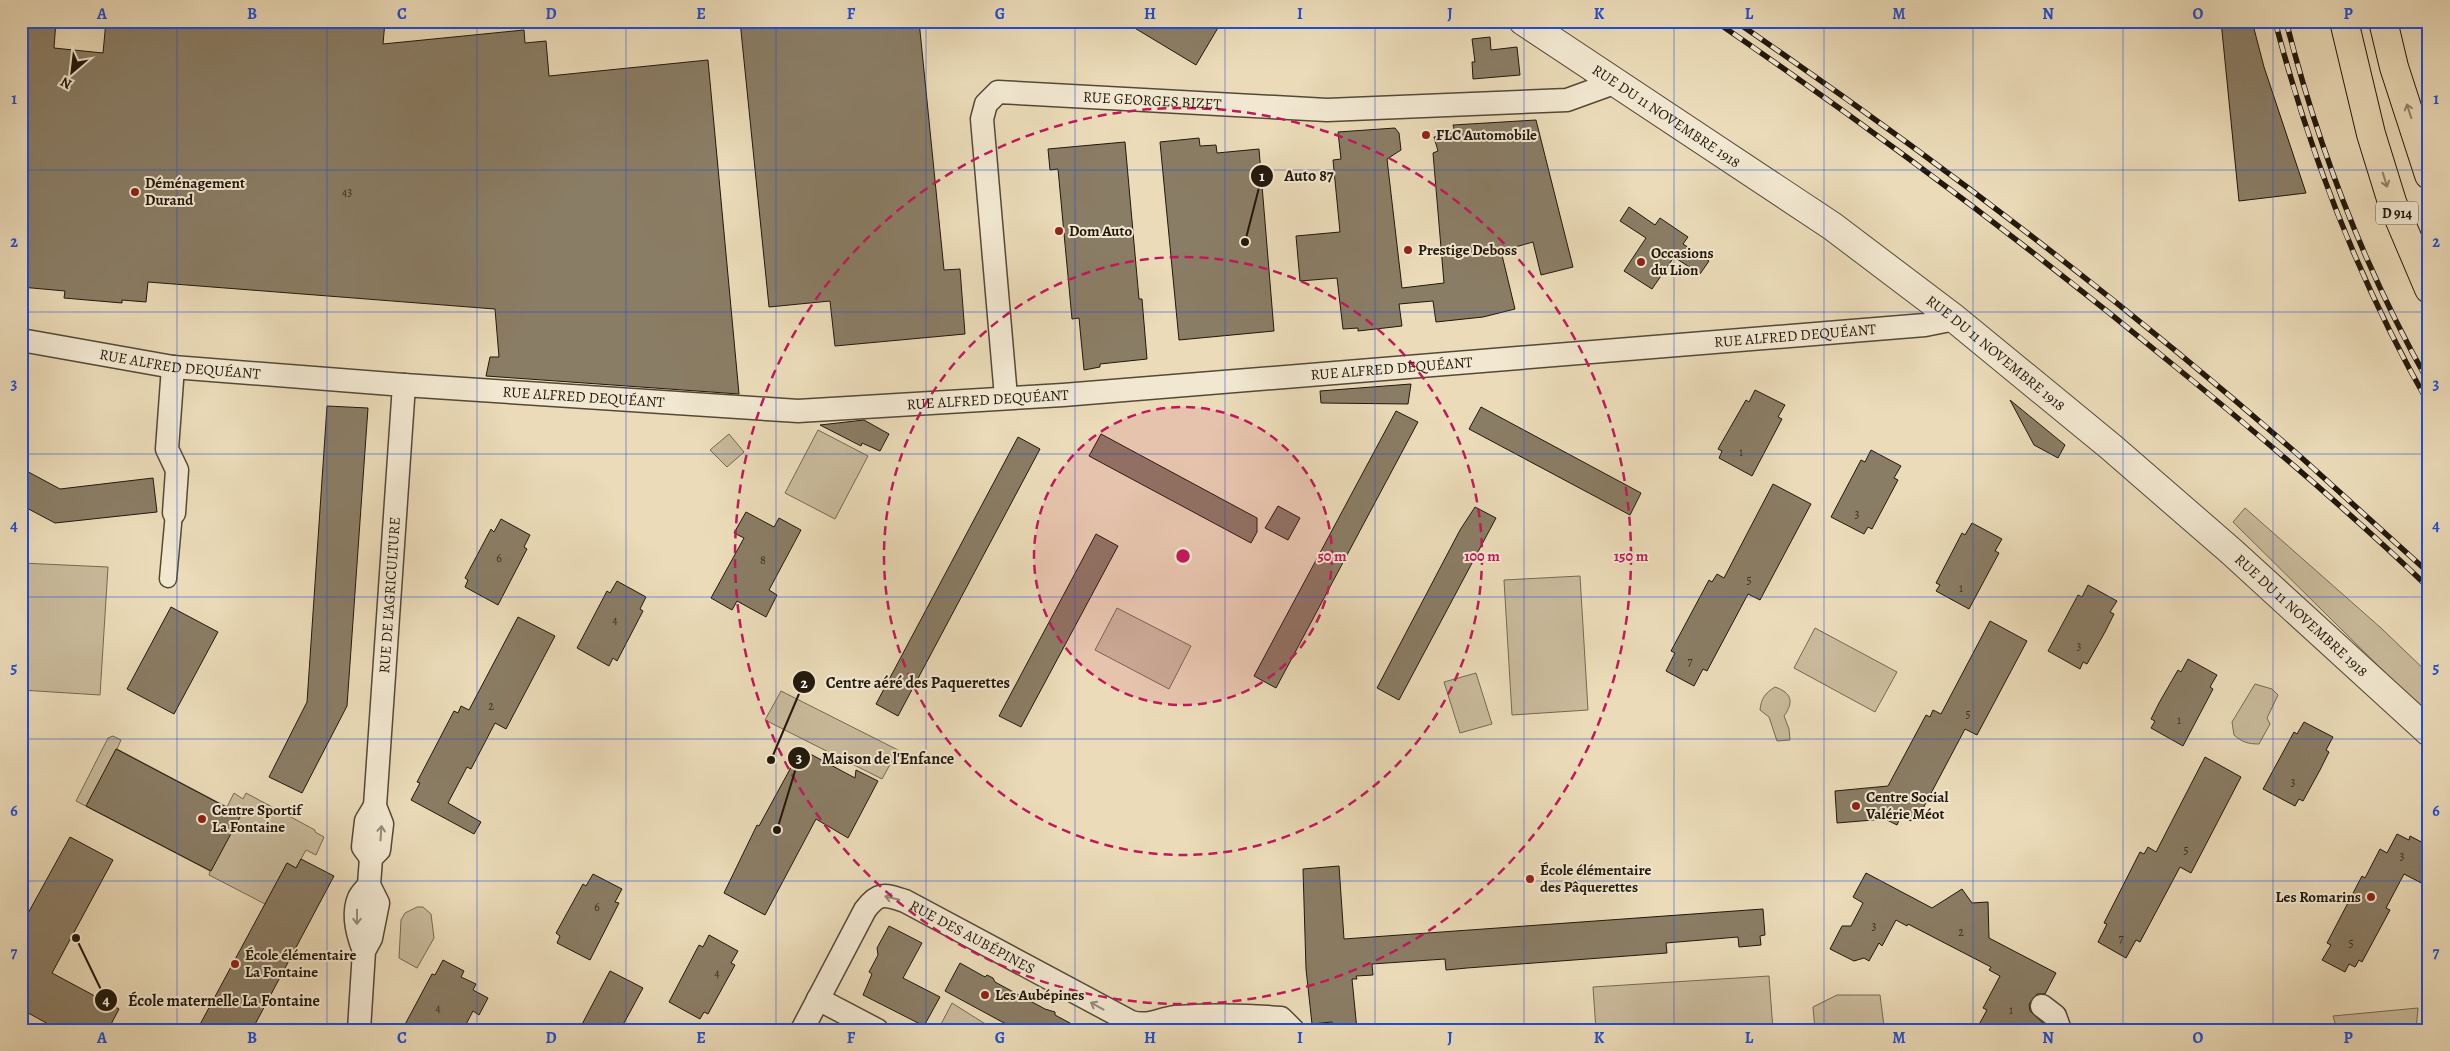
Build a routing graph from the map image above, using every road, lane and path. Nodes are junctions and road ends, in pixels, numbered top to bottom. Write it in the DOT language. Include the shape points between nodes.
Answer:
graph roads {
  1 [pos="1523,21"];
  2 [pos="2325,21"];
  3 [pos="2344,21"];
  4 [pos="2383,21"];
  5 [pos="2392,21"];
  6 [pos="2394,67"];
  7 [pos="1614,82"];
  8 [pos="2371,134"];
  9 [pos="2429,174"];
  10 [pos="2429,290"];
  11 [pos="1955,319"];
  12 [pos="21,340"];
  13 [pos="173,367"];
  14 [pos="404,385"];
  15 [pos="1006,397"];
  16 [pos="174,512"];
  17 [pos="168,579"];
  18 [pos="2429,732"];
  19 [pos="823,989"];
  20 [pos="2042,1006"];
  21 [pos="359,1030"];
  22 [pos="802,1030"];
  23 [pos="877,1030"];
  24 [pos="1293,1030"];
  25 [pos="2060,1030"];
  1 -- 7 [label="street, RUE DU 11 NOVEMBRE 1918"];
  2 -- 8 [label="highway" via="2342,72"];
  3 -- 8 [label="highway, D 914"];
  4 -- 6 [label="highway"];
  5 -- 6 [label="highway"];
  9 -- 6 [label="highway, one-way"];
  7 -- 11 [label="street, RUE DU 11 NOVEMBRE 1918" via="1832,226"];
  7 -- 15 [label="street, RUE GEORGES BIZET" via="1567,100 1328,110 998,92 986,104 982,119"];
  8 -- 10 [label="highway, D 914, one-way" via="2392,202"];
  11 -- 15 [label="street, RUE ALFRED DEQUÉANT" via="1925,325 1726,342"];
  11 -- 18 [label="street, RUE DU 11 NOVEMBRE 1918" via="2112,446"];
  12 -- 13 [label="street, RUE ALFRED DEQUÉANT"];
  13 -- 14 [label="street, RUE ALFRED DEQUÉANT"];
  13 -- 16 [label="street" via="167,449 176,470"];
  14 -- 15 [label="street, RUE ALFRED DEQUÉANT" via="798,411"];
  14 -- 21 [label="street, RUE DE L'AGRICULTURE" via="375,806 366,821 363,847 371,858 369,885 378,903 371,938 364,951"];
  16 -- 17 [label="street"];
  19 -- 22 [label="street, RUE DES AUBÉPINES"];
  19 -- 23 [label="street"];
  24 -- 19 [label="street, RUE DES AUBÉPINES, one-way" via="1282,1018 1246,1015 1173,1018 1143,1025 1131,1022 905,901 885,895 873,899 865,910"];
  20 -- 25 [label="street" via="2055,1016"];
}
